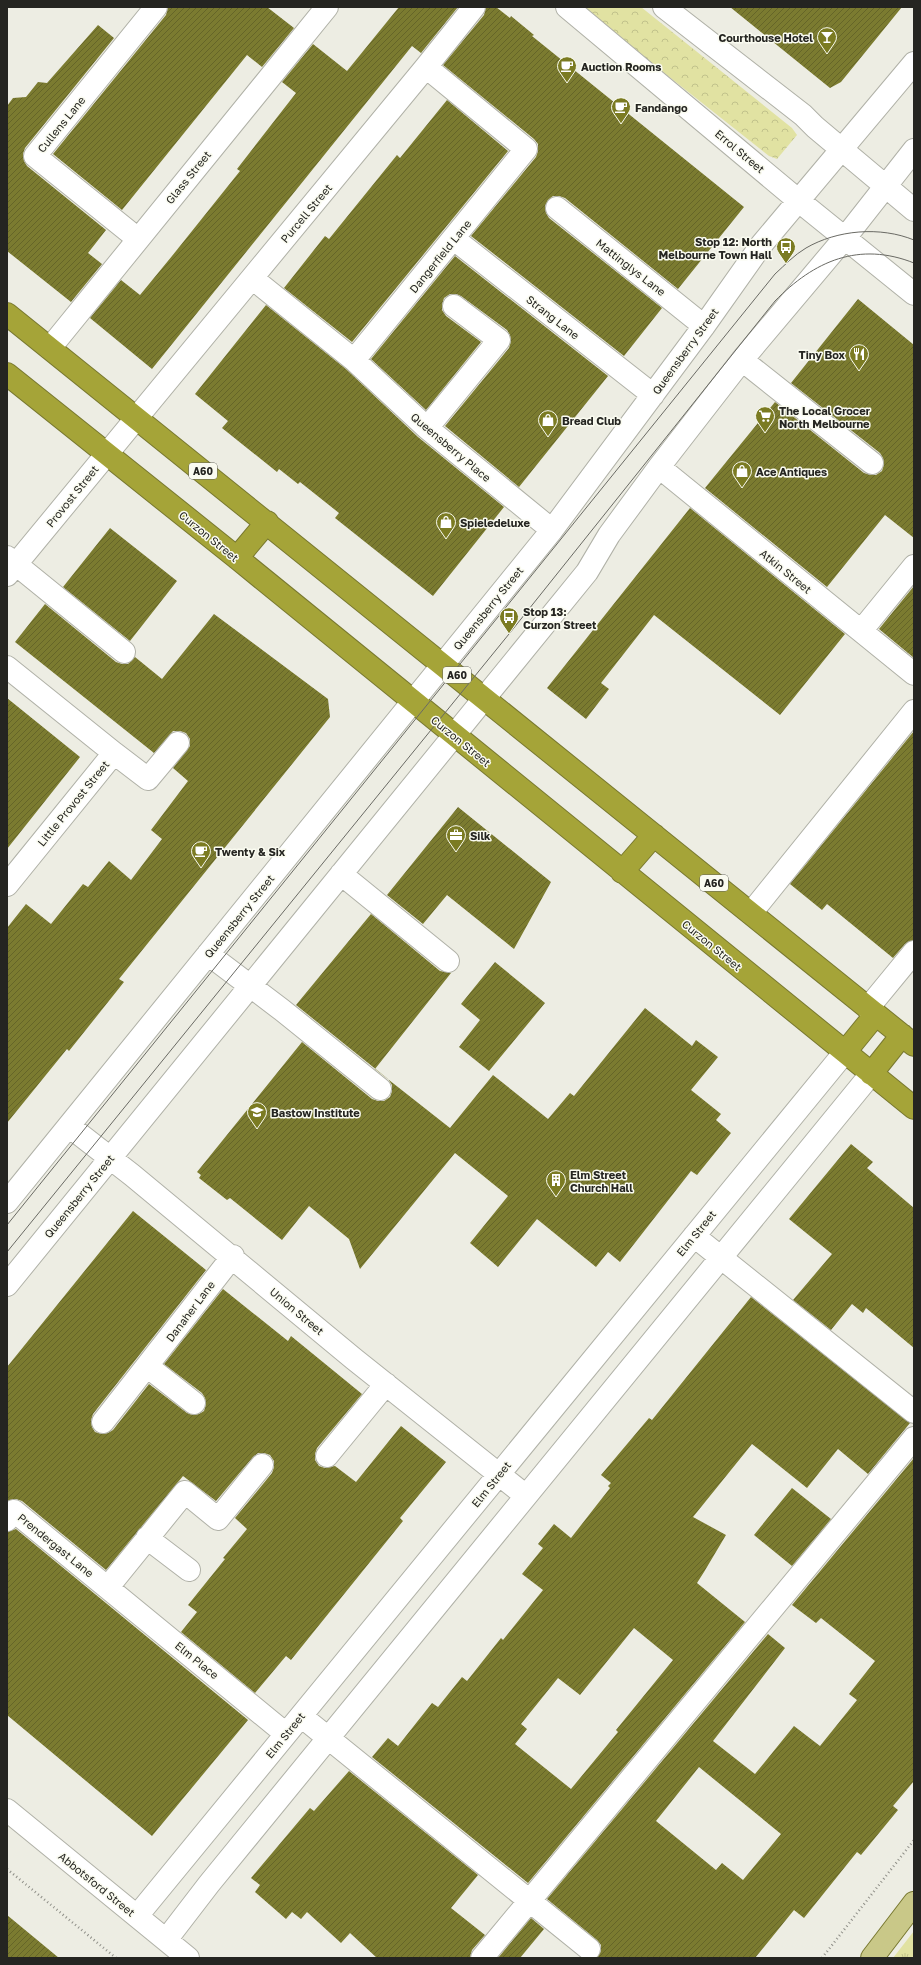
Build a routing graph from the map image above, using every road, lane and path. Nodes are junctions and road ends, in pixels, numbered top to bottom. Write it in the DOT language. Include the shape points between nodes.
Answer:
graph roads {
  1 [pos="156,7"];
  2 [pos="327,7"];
  3 [pos="474,7"];
  4 [pos="567,7"];
  5 [pos="664,7"];
  6 [pos="914,63"];
  7 [pos="426,67"];
  8 [pos="841,149"];
  9 [pos="914,150"];
  10 [pos="886,187"];
  11 [pos="799,201"];
  12 [pos="557,208"];
  13 [pos="914,210"];
  14 [pos="844,238"];
  15 [pos="138,239"];
  16 [pos="454,239"];
  17 [pos="252,278"];
  18 [pos="914,294"];
  19 [pos="454,306"];
  20 [pos="7,314"];
  21 [pos="704,326"];
  22 [pos="50,348"];
  23 [pos="354,360"];
  24 [pos="742,360"];
  25 [pos="7,374"];
  26 [pos="653,395"];
  27 [pos="137,417"];
  28 [pos="427,428"];
  29 [pos="107,454"];
  30 [pos="872,463"];
  31 [pos="659,467"];
  32 [pos="267,522"];
  33 [pos="552,530"];
  34 [pos="237,558"];
  35 [pos="10,566"];
  36 [pos="914,566"];
  37 [pos="861,631"];
  38 [pos="124,652"];
  39 [pos="443,664"];
  40 [pos="7,667"];
  41 [pos="914,674"];
  42 [pos="485,697"];
  43 [pos="412,701"];
  44 [pos="914,711"];
  45 [pos="454,735"];
  46 [pos="178,743"];
  47 [pos="114,753"];
  48 [pos="654,835"];
  49 [pos="622,872"];
  50 [pos="341,874"];
  51 [pos="7,885"];
  52 [pos="751,913"];
  53 [pos="914,952"];
  54 [pos="208,954"];
  55 [pos="448,961"];
  56 [pos="250,986"];
  57 [pos="872,1011"];
  58 [pos="908,1040"];
  59 [pos="845,1052"];
  60 [pos="871,1074"];
  61 [pos="380,1089"];
  62 [pos="914,1108"];
  63 [pos="68,1126"];
  64 [pos="110,1158"];
  65 [pos="7,1202"];
  66 [pos="694,1236"];
  67 [pos="232,1256"];
  68 [pos="721,1258"];
  69 [pos="7,1285"];
  70 [pos="147,1366"];
  71 [pos="386,1384"];
  72 [pos="194,1403"];
  73 [pos="914,1412"];
  74 [pos="103,1422"];
  75 [pos="914,1438"];
  76 [pos="327,1456"];
  77 [pos="262,1465"];
  78 [pos="499,1474"];
  79 [pos="526,1496"];
  80 [pos="7,1520"];
  81 [pos="147,1538"];
  82 [pos="190,1570"];
  83 [pos="108,1587"];
  84 [pos="301,1716"];
  85 [pos="286,1734"];
  86 [pos="328,1738"];
  87 [pos="7,1810"];
  88 [pos="914,1840"];
  89 [pos="7,1869"];
  90 [pos="530,1901"];
  91 [pos="914,1903"];
  92 [pos="137,1916"];
  93 [pos="166,1940"];
  94 [pos="589,1949"];
  95 [pos="116,1958"];
  96 [pos="188,1958"];
  97 [pos="482,1958"];
  98 [pos="822,1958"];
  99 [pos="872,1958"];
  1 -- 15 [label="street, Cullens Lane" via="35,156"];
  2 -- 15 [label="street, Glass Street"];
  3 -- 7 [label="street, Purcell Street"];
  4 -- 11 [label="street, Errol Street"];
  5 -- 8 [label="street" via="803,115"];
  6 -- 8 [label="street, Queensberry Street"];
  7 -- 16 [label="street, Dangerfield Lane" via="526,150"];
  7 -- 17 [label="street, Purcell Street"];
  8 -- 10 [label="street"];
  8 -- 11 [label="street, Queensberry Street"];
  9 -- 10 [label="street, Queensberry Street"];
  10 -- 13 [label="street"];
  10 -- 14 [label="street, Queensberry Street"];
  11 -- 14 [label="street, Errol Street"];
  11 -- 21 [label="street, Queensberry Street" via="762,244"];
  12 -- 21 [label="street, Mattinglys Lane"];
  14 -- 18 [label="street, Errol Street"];
  14 -- 24 [label="street, Queensberry Street"];
  15 -- 22 [label="street, Glass Street"];
  16 -- 23 [label="street, Dangerfield Lane"];
  16 -- 26 [label="street, Strang Lane"];
  17 -- 23 [label="street"];
  17 -- 27 [label="street, Purcell Street"];
  19 -- 28 [label="street" via="499,340"];
  20 -- 22 [label="highway, A60"];
  21 -- 26 [label="street, Queensberry Street"];
  22 -- 27 [label="highway, A60"];
  23 -- 28 [label="street, Queensberry Place"];
  24 -- 30 [label="street"];
  24 -- 31 [label="street, Queensberry Street"];
  25 -- 29 [label="highway, Curzon Street"];
  26 -- 33 [label="street, Queensberry Street"];
  27 -- 29 [label="street, Provost Street"];
  27 -- 32 [label="highway, A60"];
  28 -- 33 [label="street, Queensberry Place"];
  29 -- 34 [label="highway, Curzon Street"];
  29 -- 35 [label="street, Provost Street"];
  31 -- 37 [label="street, Atkin Street"];
  31 -- 42 [label="street, Queensberry Street" via="609,535 587,572"];
  32 -- 34 [label="highway"];
  32 -- 39 [label="highway, A60"];
  33 -- 39 [label="street, Queensberry Street"];
  34 -- 43 [label="highway, Curzon Street"];
  35 -- 38 [label="street"];
  36 -- 37 [label="street"];
  37 -- 41 [label="street, Atkin Street"];
  39 -- 42 [label="highway, A60"];
  39 -- 43 [label="street, Queensberry Street"];
  40 -- 47 [label="street, Little Provost Street"];
  42 -- 45 [label="street, Queensberry Street"];
  42 -- 48 [label="highway, A60"];
  43 -- 45 [label="highway, Curzon Street"];
  43 -- 54 [label="street, Queensberry Street"];
  44 -- 52 [label="street"];
  45 -- 49 [label="highway, Curzon Street"];
  45 -- 50 [label="street, Queensberry Street"];
  46 -- 47 [label="street" via="148,779"];
  47 -- 51 [label="street, Little Provost Street"];
  48 -- 49 [label="highway"];
  48 -- 52 [label="highway, A60"];
  49 -- 59 [label="highway, Curzon Street"];
  50 -- 55 [label="street"];
  50 -- 56 [label="street, Queensberry Street"];
  52 -- 57 [label="highway, A60"];
  53 -- 57 [label="street"];
  54 -- 56 [label="street"];
  54 -- 63 [label="street, Queensberry Street"];
  56 -- 61 [label="street"];
  56 -- 64 [label="street, Queensberry Street"];
  57 -- 58 [label="highway, A60"];
  57 -- 59 [label="highway"];
  58 -- 60 [label="highway"];
  59 -- 60 [label="highway, Curzon Street"];
  59 -- 66 [label="street, Elm Street"];
  60 -- 62 [label="highway, Curzon Street"];
  60 -- 68 [label="street"];
  63 -- 64 [label="street, Union Street"];
  63 -- 65 [label="street, Queensberry Street"];
  64 -- 67 [label="street, Union Street"];
  64 -- 69 [label="street, Queensberry Street"];
  66 -- 68 [label="street"];
  66 -- 78 [label="street, Elm Street"];
  67 -- 70 [label="street, Danaher Lane"];
  67 -- 71 [label="street, Union Street"];
  68 -- 73 [label="street"];
  68 -- 79 [label="street"];
  70 -- 72 [label="street"];
  70 -- 74 [label="street, Danaher Lane"];
  71 -- 76 [label="street"];
  71 -- 78 [label="street, Union Street"];
  75 -- 90 [label="street"];
  77 -- 81 [label="street" via="218,1518 185,1492"];
  78 -- 79 [label="street, Union Street"];
  78 -- 84 [label="street, Elm Street"];
  79 -- 86 [label="street"];
  80 -- 83 [label="street, Prendergast Lane" via="14,1511"];
  81 -- 82 [label="street"];
  81 -- 83 [label="street"];
  83 -- 85 [label="street, Elm Place"];
  84 -- 85 [label="street, Elm Street"];
  84 -- 86 [label="street"];
  85 -- 92 [label="street, Elm Street"];
  86 -- 90 [label="street"];
  86 -- 93 [label="street"];
  87 -- 92 [label="street, Abbotsford Street"];
  88 -- 98 [label="path"];
  89 -- 95 [label="path"];
  90 -- 94 [label="street"];
  90 -- 97 [label="street"];
  91 -- 99 [label="main road"];
  92 -- 93 [label="street, Abbotsford Street"];
  93 -- 96 [label="street, Abbotsford Street"];
}
